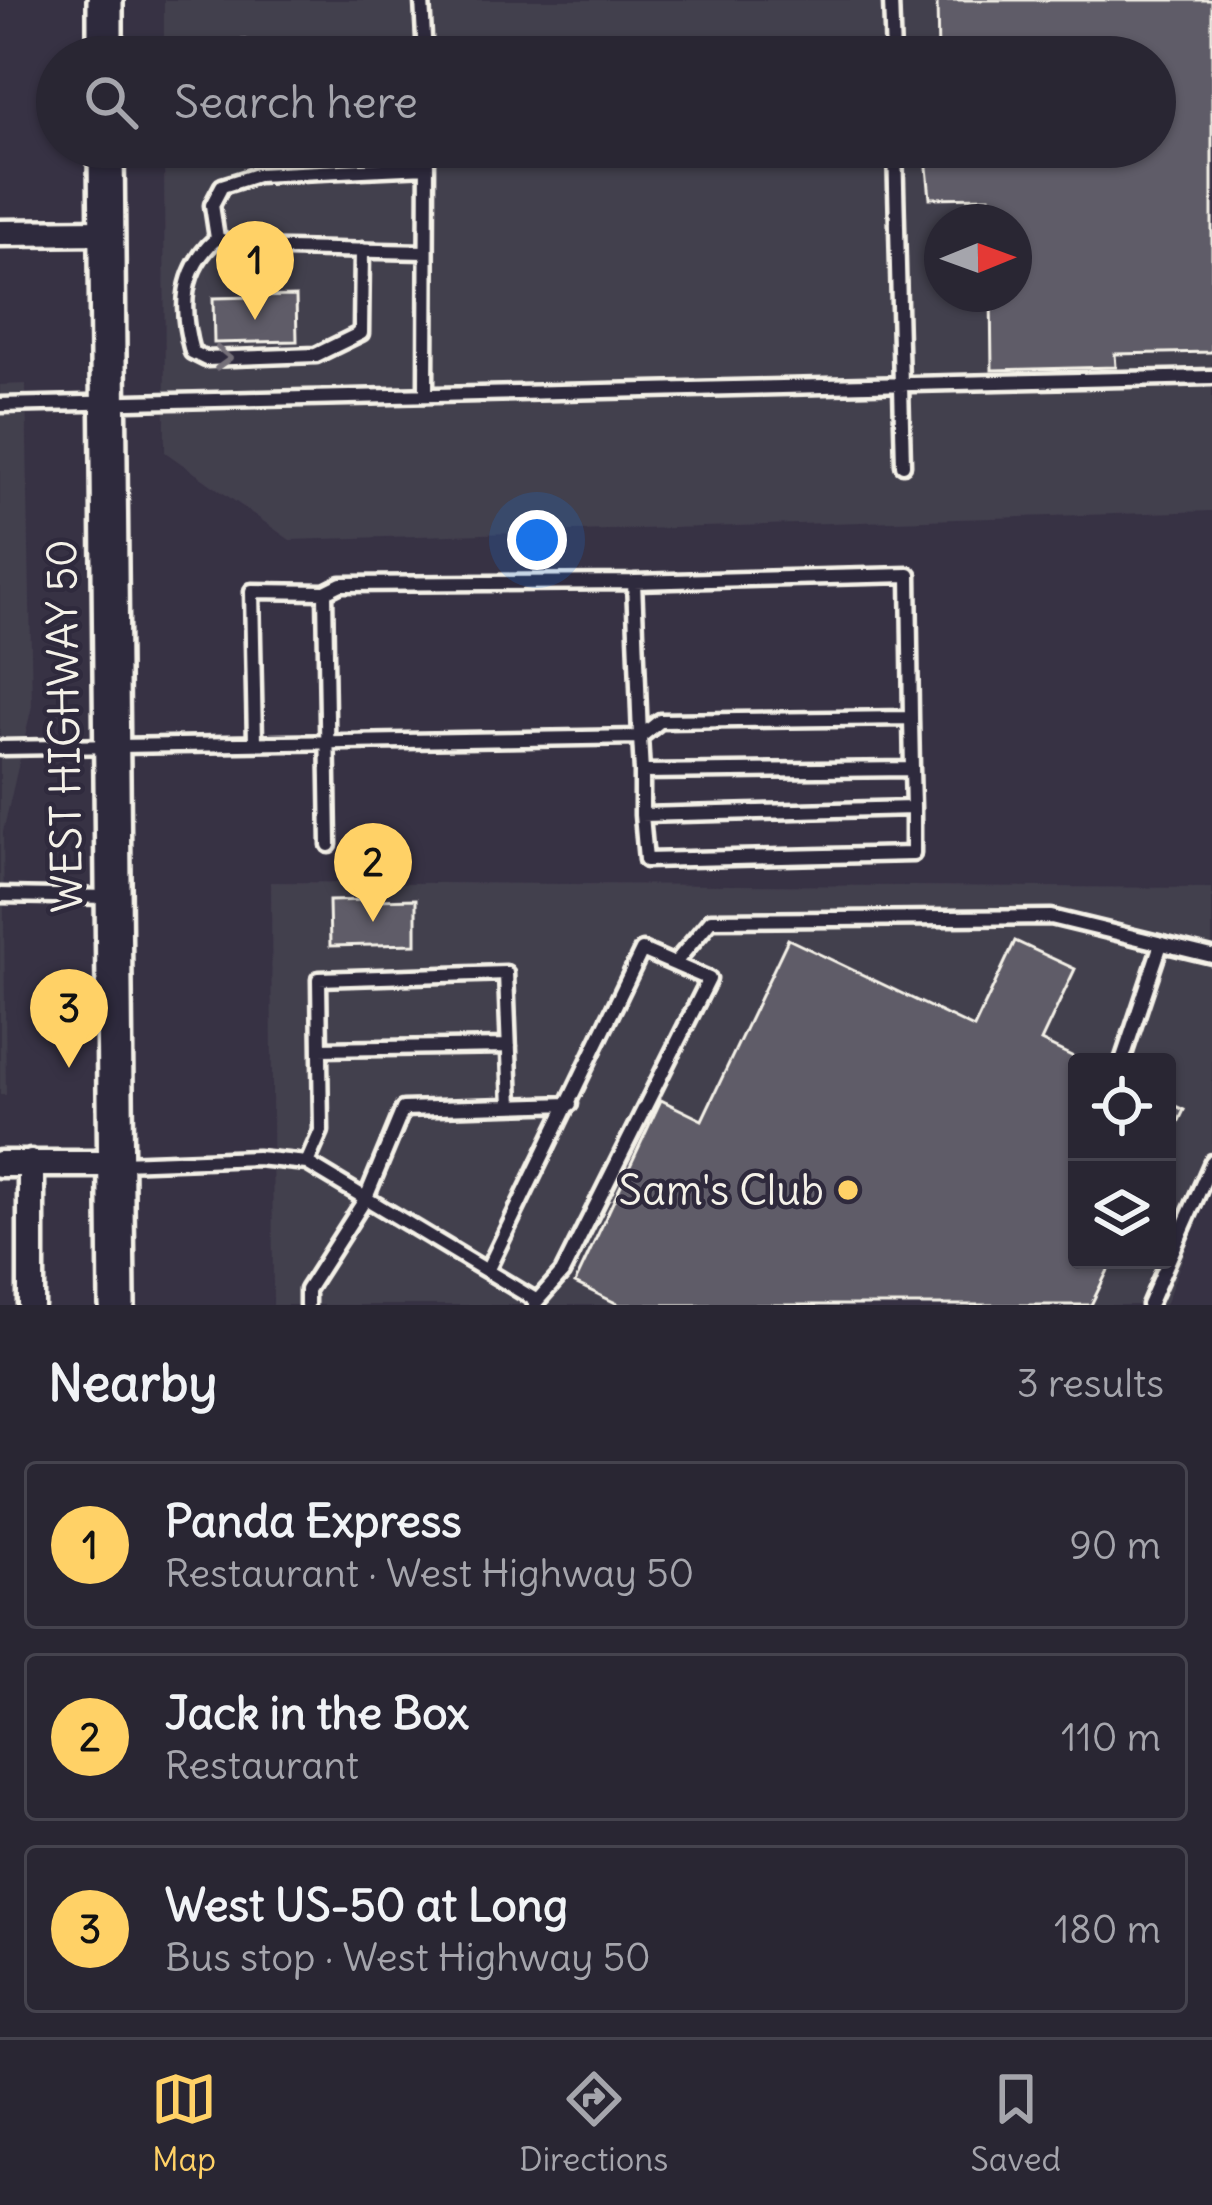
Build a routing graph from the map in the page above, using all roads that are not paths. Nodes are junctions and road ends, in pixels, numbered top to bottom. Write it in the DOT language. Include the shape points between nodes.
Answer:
graph roads {
  1 [pos="105,0"];
  2 [pos="422,0"];
  3 [pos="891,0"];
  4 [pos="105,36"];
  5 [pos="424,36"];
  6 [pos="892,36"];
  7 [pos="106,168"];
  8 [pos="405,168"];
  9 [pos="426,168"];
  10 [pos="896,168"];
  11 [pos="106,232"];
  12 [pos="0,233"];
  13 [pos="217,238"];
  14 [pos="362,250"];
  15 [pos="426,252"];
  16 [pos="1212,377"];
  17 [pos="901,386"];
  18 [pos="426,393"];
  19 [pos="0,404"];
  20 [pos="106,404"];
  21 [pos="903,465"];
  22 [pos="634,582"];
  23 [pos="325,592"];
  24 [pos="911,718"];
  25 [pos="640,737"];
  26 [pos="255,742"];
  27 [pos="328,742"];
  28 [pos="109,746"];
  29 [pos="0,748"];
  30 [pos="912,770"];
  31 [pos="642,772"];
  32 [pos="913,808"];
  33 [pos="642,815"];
  34 [pos="329,845"];
  35 [pos="0,896"];
  36 [pos="111,897"];
  37 [pos="1161,944"];
  38 [pos="1212,956"];
  39 [pos="674,964"];
  40 [pos="509,1046"];
  41 [pos="320,1049"];
  42 [pos="1125,1053"];
  43 [pos="570,1104"];
  44 [pos="511,1106"];
  45 [pos="307,1162"];
  46 [pos="1212,1162"];
  47 [pos="31,1163"];
  48 [pos="0,1164"];
  49 [pos="113,1164"];
  50 [pos="366,1198"];
  51 [pos="488,1270"];
  52 [pos="536,1303"];
  53 [pos="31,1305"];
  54 [pos="117,1305"];
  55 [pos="307,1305"];
  56 [pos="1149,1305"];
  1 -- 4 [label="main road"];
  2 -- 5 [label="lane"];
  3 -- 6 [label="lane"];
  7 -- 11 [label="main road, WEST HIGHWAY 50"];
  8 -- 13 [label="lane" via="257,175 222,186 212,205"];
  9 -- 15 [label="lane"];
  10 -- 17 [label="lane"];
  11 -- 12 [label="street"];
  11 -- 20 [label="main road, WEST HIGHWAY 50"];
  13 -- 14 [label="lane" via="239,248"];
  13 -- 14 [label="lane, one-way" via="193,259 185,328 191,352 206,359 316,355 361,333"];
  14 -- 15 [label="lane"];
  15 -- 18 [label="lane"];
  16 -- 17 [label="lane"];
  17 -- 18 [label="lane"];
  17 -- 21 [label="lane"];
  18 -- 20 [label="lane"];
  19 -- 20 [label="lane"];
  20 -- 28 [label="main road, WEST HIGHWAY 50"];
  22 -- 23 [label="lane" via="341,584"];
  22 -- 24 [label="lane" via="909,575"];
  22 -- 25 [label="lane"];
  23 -- 26 [label="lane" via="252,591"];
  23 -- 27 [label="lane"];
  24 -- 25 [label="lane" via="660,722"];
  24 -- 30 [label="lane"];
  25 -- 27 [label="lane"];
  25 -- 31 [label="lane"];
  26 -- 27 [label="lane"];
  26 -- 28 [label="lane"];
  27 -- 34 [label="lane"];
  28 -- 29 [label="lane"];
  28 -- 36 [label="main road, WEST HIGHWAY 50"];
  30 -- 31 [label="lane"];
  30 -- 32 [label="lane"];
  31 -- 33 [label="lane"];
  32 -- 33 [label="lane"];
  32 -- 33 [label="lane" via="914,854 646,860"];
  35 -- 36 [label="lane"];
  36 -- 49 [label="main road, WEST HIGHWAY 50"];
  37 -- 38 [label="lane"];
  37 -- 39 [label="lane" via="1052,917 711,920"];
  37 -- 42 [label="lane"];
  39 -- 43 [label="lane" via="642,950"];
  39 -- 52 [label="lane" via="709,979 562,1274"];
  40 -- 41 [label="lane"];
  40 -- 41 [label="lane" via="506,973 319,979"];
  40 -- 44 [label="lane"];
  41 -- 45 [label="lane" via="321,1131"];
  43 -- 44 [label="lane"];
  43 -- 51 [label="lane"];
  44 -- 50 [label="lane" via="403,1109"];
  45 -- 49 [label="lane"];
  45 -- 50 [label="lane"];
  46 -- 56 [label="lane"];
  47 -- 48 [label="street"];
  47 -- 49 [label="street"];
  47 -- 53 [label="street"];
  49 -- 54 [label="main road, WEST HIGHWAY 50"];
  50 -- 51 [label="lane"];
  50 -- 55 [label="lane" via="307,1290"];
  51 -- 52 [label="lane"];
}
